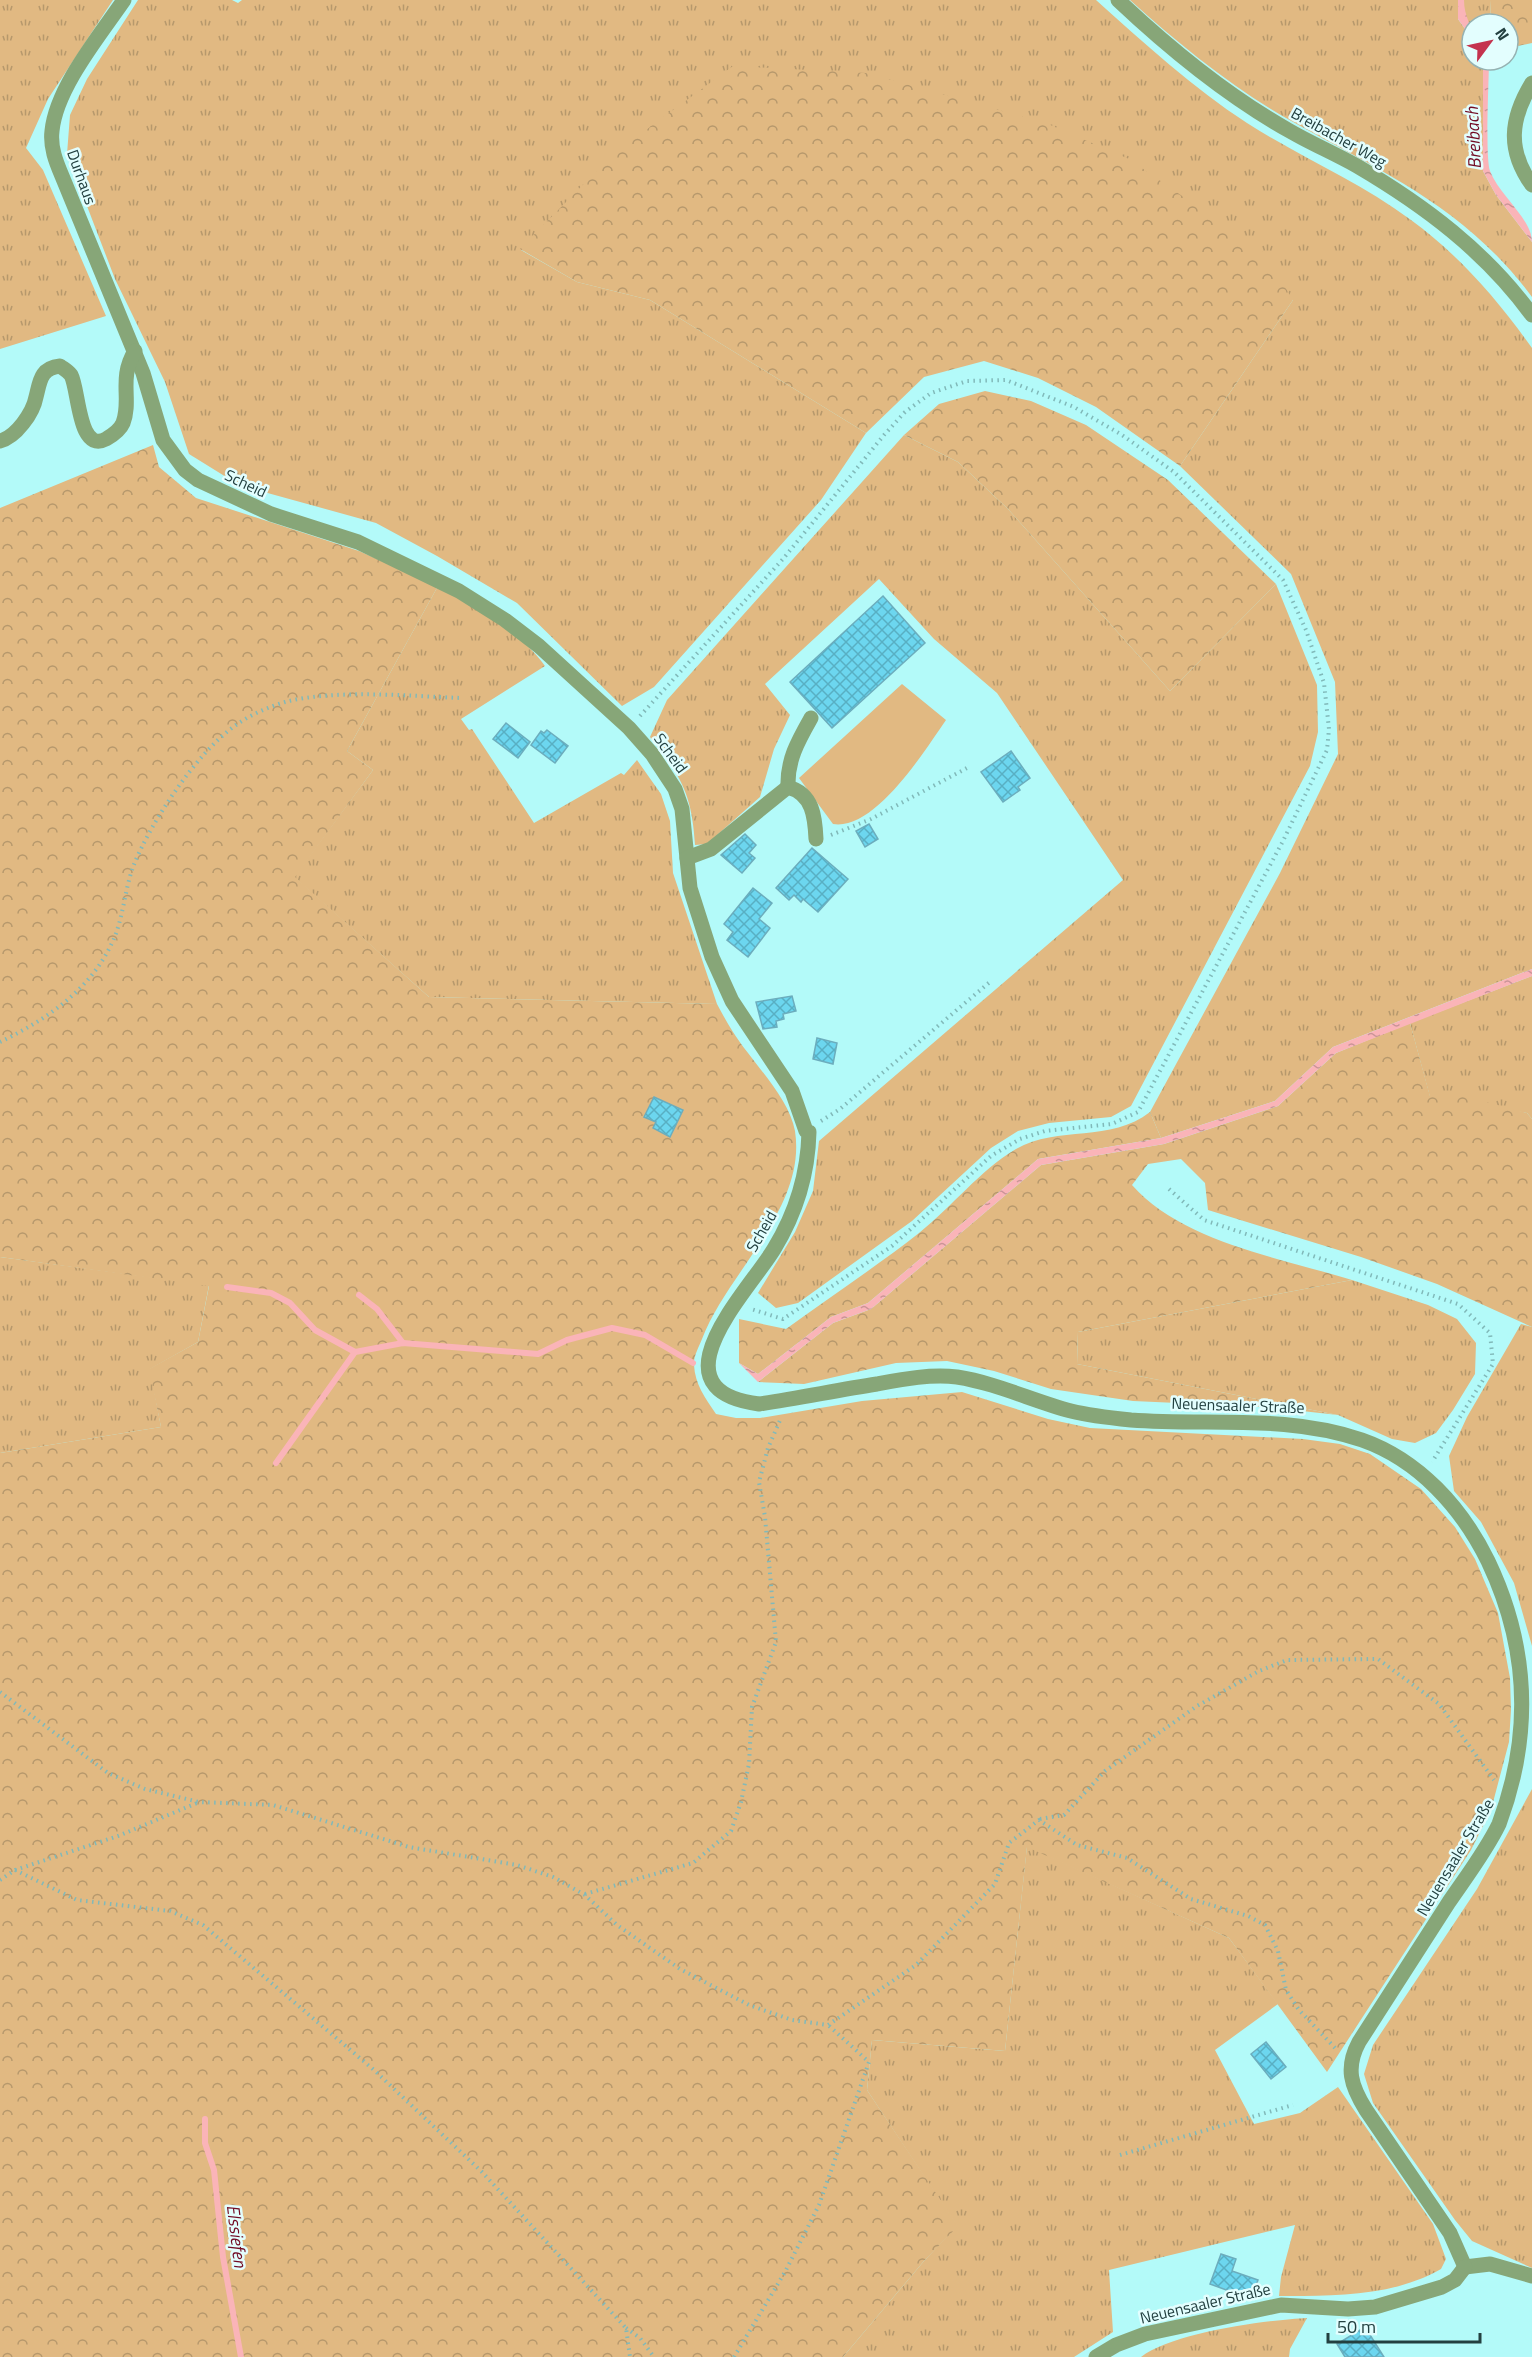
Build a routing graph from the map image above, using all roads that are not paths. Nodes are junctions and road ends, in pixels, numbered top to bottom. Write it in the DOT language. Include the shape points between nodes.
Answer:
graph roads {
  1 [pos="124,0"];
  2 [pos="1118,0"];
  3 [pos="1532,83"];
  4 [pos="1532,185"];
  5 [pos="1532,315"];
  6 [pos="135,351"];
  7 [pos="143,373"];
  8 [pos="0,441"];
  9 [pos="811,718"];
  10 [pos="788,787"];
  11 [pos="816,839"];
  12 [pos="687,858"];
  13 [pos="710,1371"];
  14 [pos="1528,1743"];
  15 [pos="1465,2266"];
  16 [pos="1532,2276"];
  17 [pos="1096,2357"];
  1 -- 6 [label="street, Durhaus" via="67,88 51,133 53,154"];
  2 -- 5 [label="street, Breibacher Weg" via="1227,92 1288,131 1356,165 1456,232 1512,288"];
  3 -- 4 [label="street" via="1522,100 1514,148"];
  6 -- 7 [label="street, Durhaus"];
  6 -- 8 [label="street" via="125,374 124,421 111,436 100,441 90,437 81,425 71,376 60,366 41,376 30,412 11,435"];
  7 -- 12 [label="street, Scheid" via="164,441 176,461 198,480 272,514 358,543 459,591 539,646 652,753 675,789 682,809"];
  9 -- 10 [label="street" via="787,769"];
  10 -- 11 [label="street" via="798,789 812,805"];
  10 -- 12 [label="street" via="711,849"];
  12 -- 13 [label="street, Scheid" via="692,896 712,957 732,1001 792,1091 809,1132 809,1155 799,1198 774,1249 712,1342"];
  13 -- 14 [label="street, Neuensaaler Straße" via="721,1391 734,1400 759,1404 926,1376 956,1377 987,1383 1071,1411 1133,1420 1277,1422 1309,1426 1383,1449 1424,1475 1481,1547 1506,1601 1521,1660"];
  14 -- 15 [label="street, Neuensaaler Straße" via="1512,1796 1497,1828 1359,2042 1350,2063 1354,2090 1450,2233"];
  15 -- 16 [label="street" via="1490,2264"];
  15 -- 17 [label="street, Neuensaaler Straße" via="1455,2280 1442,2287 1375,2307 1281,2305 1145,2334"];
}
